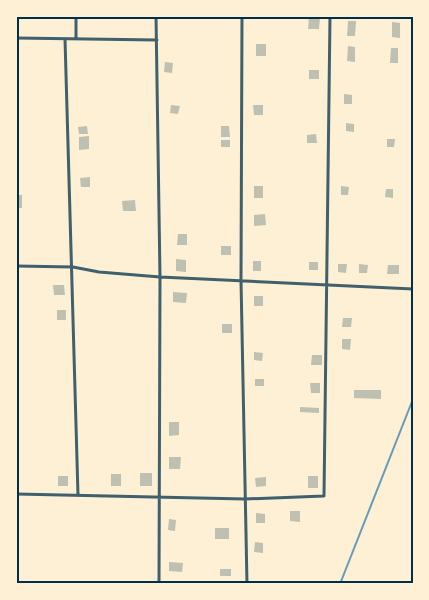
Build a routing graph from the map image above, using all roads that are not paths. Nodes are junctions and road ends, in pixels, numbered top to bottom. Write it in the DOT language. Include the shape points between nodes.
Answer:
graph roads {
  1 [pos="76,16"];
  2 [pos="156,16"];
  3 [pos="242,16"];
  4 [pos="330,16"];
  5 [pos="16,38"];
  6 [pos="65,39"];
  7 [pos="76,39"];
  8 [pos="157,40"];
  9 [pos="16,266"];
  10 [pos="73,268"];
  11 [pos="160,277"];
  12 [pos="241,280"];
  13 [pos="327,285"];
  14 [pos="413,289"];
  15 [pos="16,494"];
  16 [pos="78,495"];
  17 [pos="159,496"];
  18 [pos="245,499"];
  19 [pos="159,584"];
  20 [pos="247,584"];
  1 -- 7 [label="street"];
  2 -- 8 [label="street"];
  3 -- 12 [label="street"];
  4 -- 13 [label="street"];
  5 -- 6 [label="street"];
  6 -- 7 [label="street"];
  6 -- 10 [label="street"];
  7 -- 8 [label="street"];
  8 -- 11 [label="street"];
  9 -- 10 [label="street"];
  10 -- 11 [label="street"];
  10 -- 16 [label="street"];
  11 -- 12 [label="street"];
  11 -- 17 [label="street"];
  12 -- 13 [label="street"];
  12 -- 18 [label="street"];
  13 -- 14 [label="street"];
  13 -- 18 [label="street" via="324,496"];
  15 -- 16 [label="street"];
  16 -- 17 [label="street"];
  17 -- 18 [label="street"];
  17 -- 19 [label="street"];
  18 -- 20 [label="street"];
}
